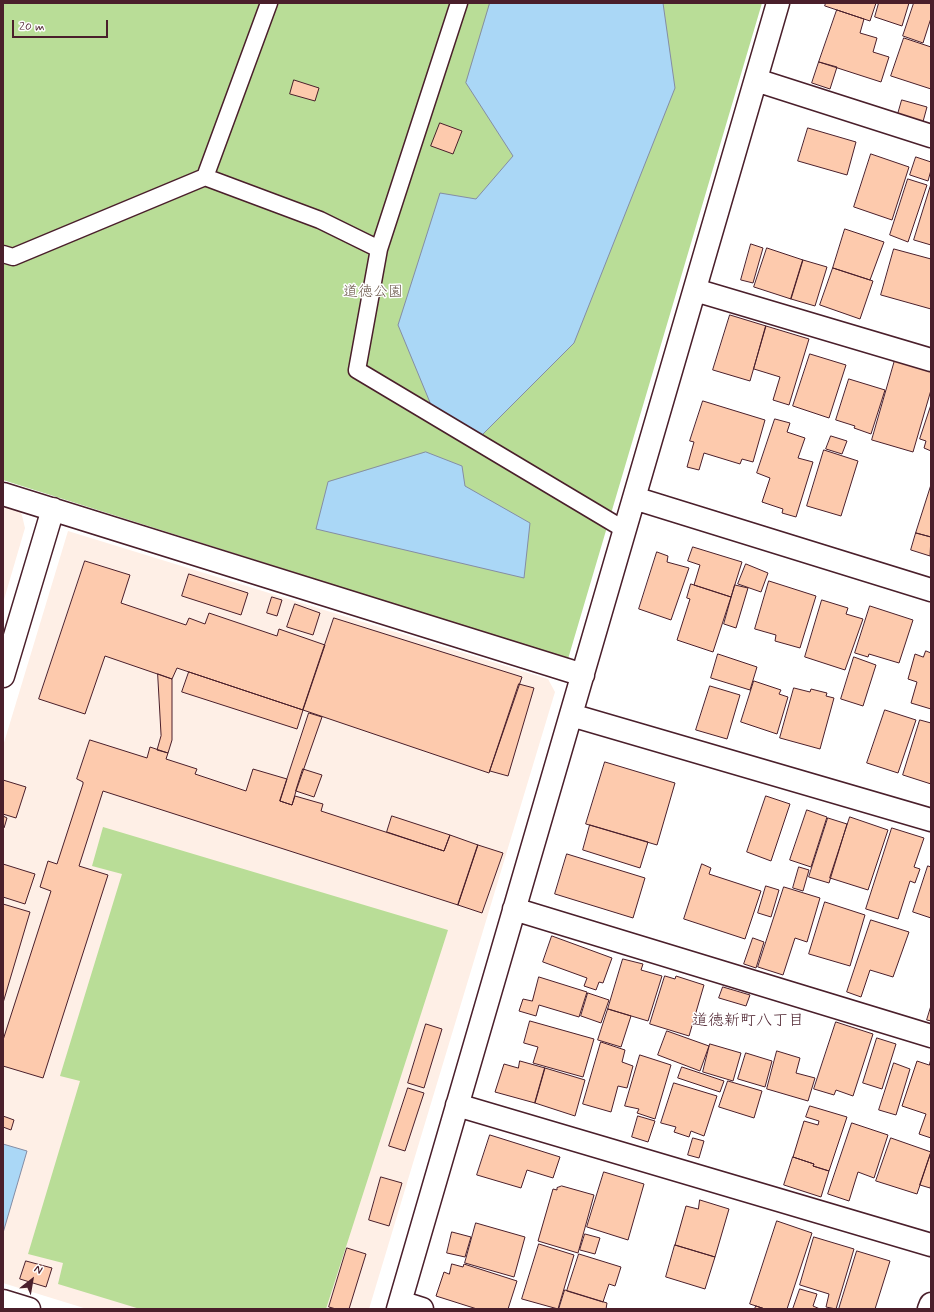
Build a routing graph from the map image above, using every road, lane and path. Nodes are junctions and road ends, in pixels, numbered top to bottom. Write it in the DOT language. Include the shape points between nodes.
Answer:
graph roads {
  1 [pos="269,3"];
  2 [pos="459,3"];
  3 [pos="778,3"];
  4 [pos="756,80"];
  5 [pos="931,136"];
  6 [pos="205,177"];
  7 [pos="379,249"];
  8 [pos="3,254"];
  9 [pos="695,290"];
  10 [pos="931,360"];
  11 [pos="3,494"];
  12 [pos="634,498"];
  13 [pos="53,509"];
  14 [pos="625,530"];
  15 [pos="931,590"];
  16 [pos="583,675"];
  17 [pos="3,676"];
  18 [pos="571,715"];
  19 [pos="931,820"];
  20 [pos="514,910"];
  21 [pos="931,1036"];
  22 [pos="457,1105"];
  23 [pos="931,1245"];
  24 [pos="3,1301"];
  25 [pos="931,1304"];
  26 [pos="399,1305"];
  27 [pos="29,1309"];
  28 [pos="422,1309"];
  29 [pos="929,1309"];
  1 -- 6 [label="lane"];
  2 -- 7 [label="lane"];
  3 -- 4 [label="street"];
  4 -- 5 [label="street"];
  4 -- 9 [label="street"];
  6 -- 7 [label="lane" via="320,220"];
  6 -- 8 [label="lane" via="13,257"];
  7 -- 14 [label="lane" via="357,370"];
  9 -- 10 [label="street"];
  9 -- 12 [label="street"];
  11 -- 13 [label="street"];
  12 -- 14 [label="street"];
  12 -- 15 [label="street"];
  13 -- 16 [label="street"];
  13 -- 17 [label="street"];
  14 -- 16 [label="street"];
  16 -- 18 [label="street"];
  18 -- 19 [label="street"];
  18 -- 20 [label="street"];
  20 -- 21 [label="street"];
  20 -- 22 [label="street"];
  22 -- 23 [label="street"];
  22 -- 26 [label="street"];
  24 -- 27 [label="street"];
  25 -- 29 [label="street"];
  26 -- 28 [label="street"];
}
